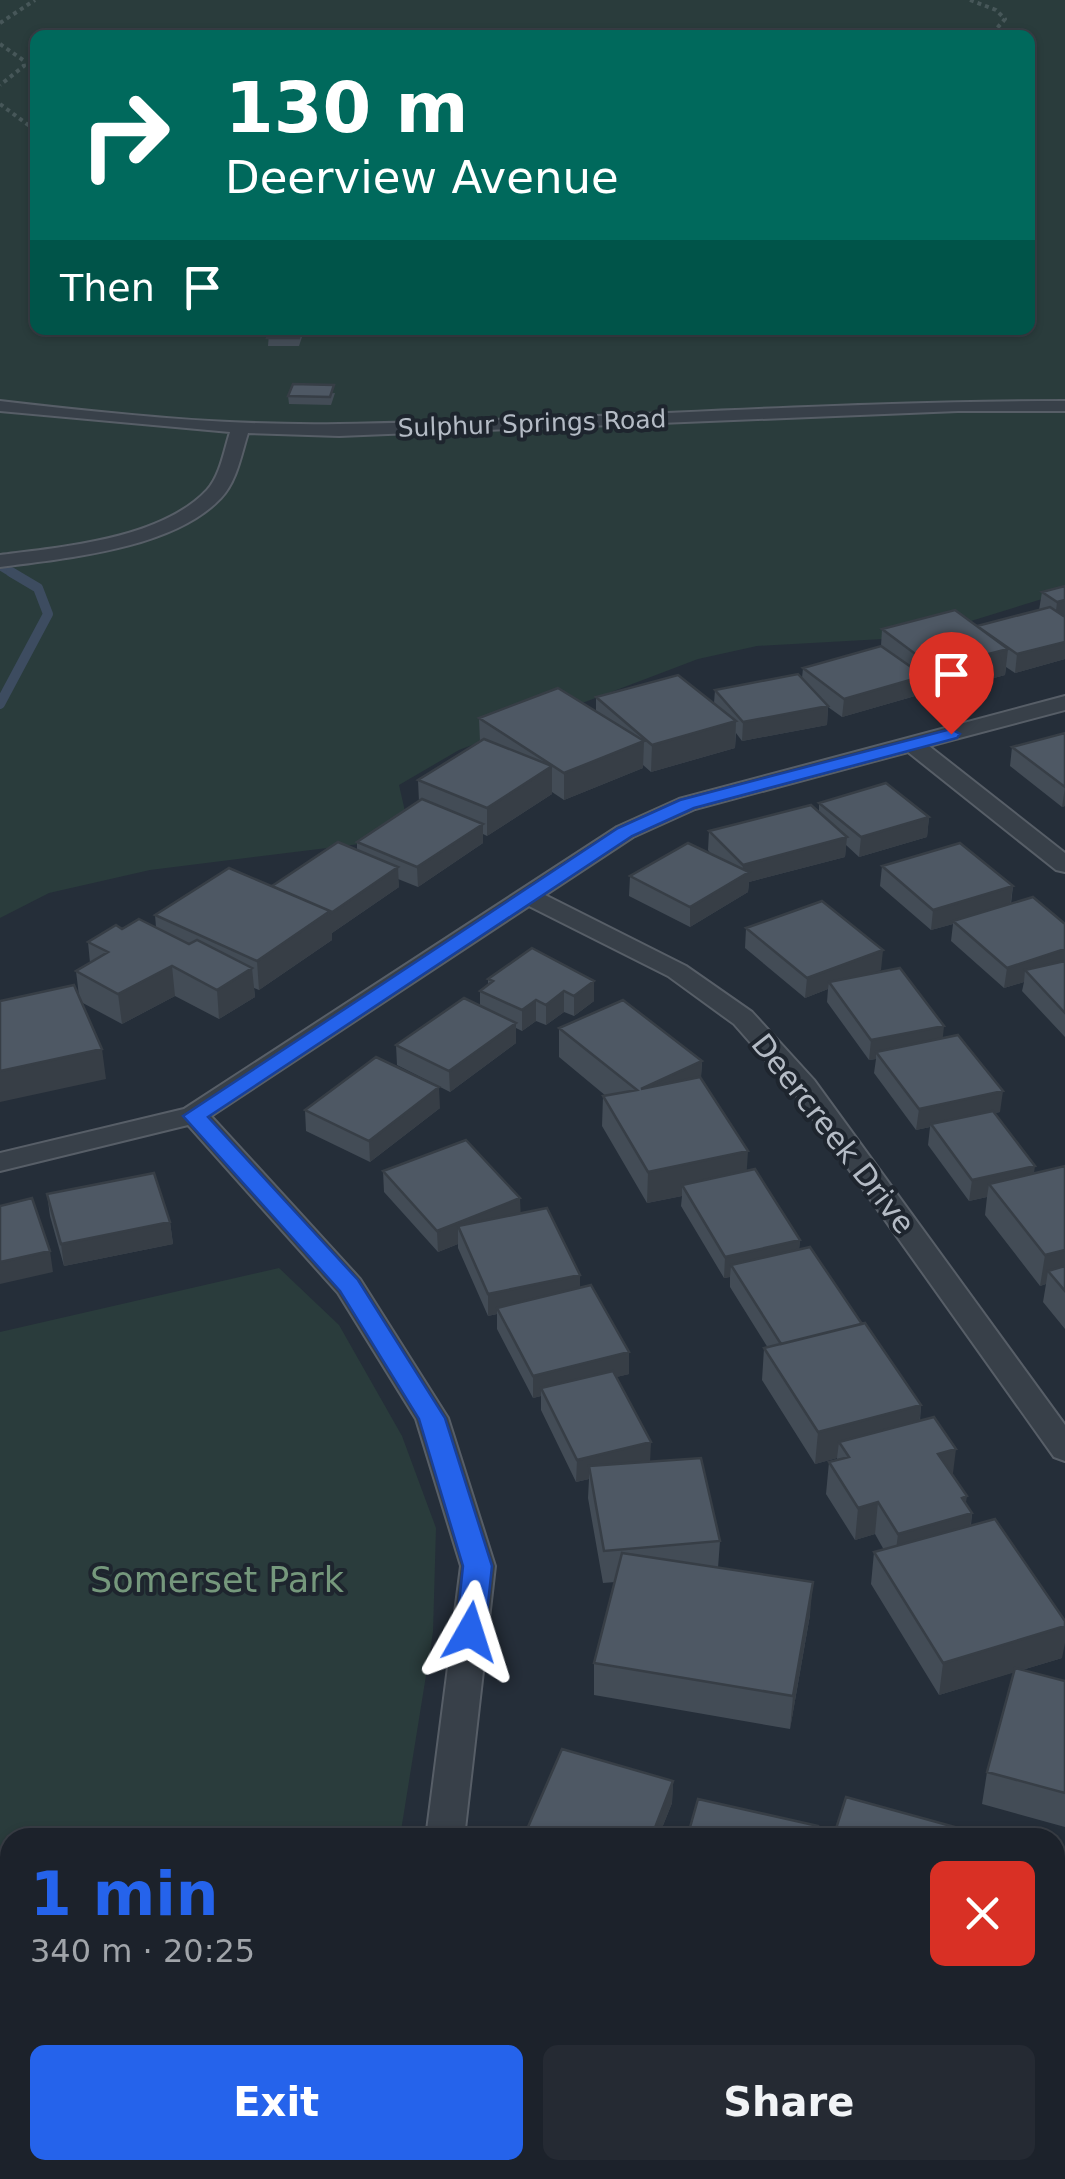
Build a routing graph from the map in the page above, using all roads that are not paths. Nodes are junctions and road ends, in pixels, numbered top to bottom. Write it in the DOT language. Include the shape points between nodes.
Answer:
graph roads {
  1 [pos="0,406"];
  2 [pos="1065,406"];
  3 [pos="240,430"];
  4 [pos="0,561"];
  5 [pos="1065,703"];
  6 [pos="912,744"];
  7 [pos="1065,865"];
  8 [pos="531,898"];
  9 [pos="194,1116"];
  10 [pos="0,1162"];
  11 [pos="1065,1449"];
  12 [pos="446,1828"];
  1 -- 3 [label="street, Sulphur Springs Road"];
  2 -- 3 [label="street, Sulphur Springs Road"];
  3 -- 4 [label="street" via="216,492 184,518 130,537"];
  5 -- 6 [label="street"];
  6 -- 7 [label="street"];
  6 -- 8 [label="street" via="687,804 625,832"];
  8 -- 9 [label="street"];
  8 -- 11 [label="street, Deercreek Drive" via="676,972 743,1018 804,1086"];
  9 -- 10 [label="street"];
  9 -- 12 [label="street" via="349,1286 432,1418 478,1566"];
}
